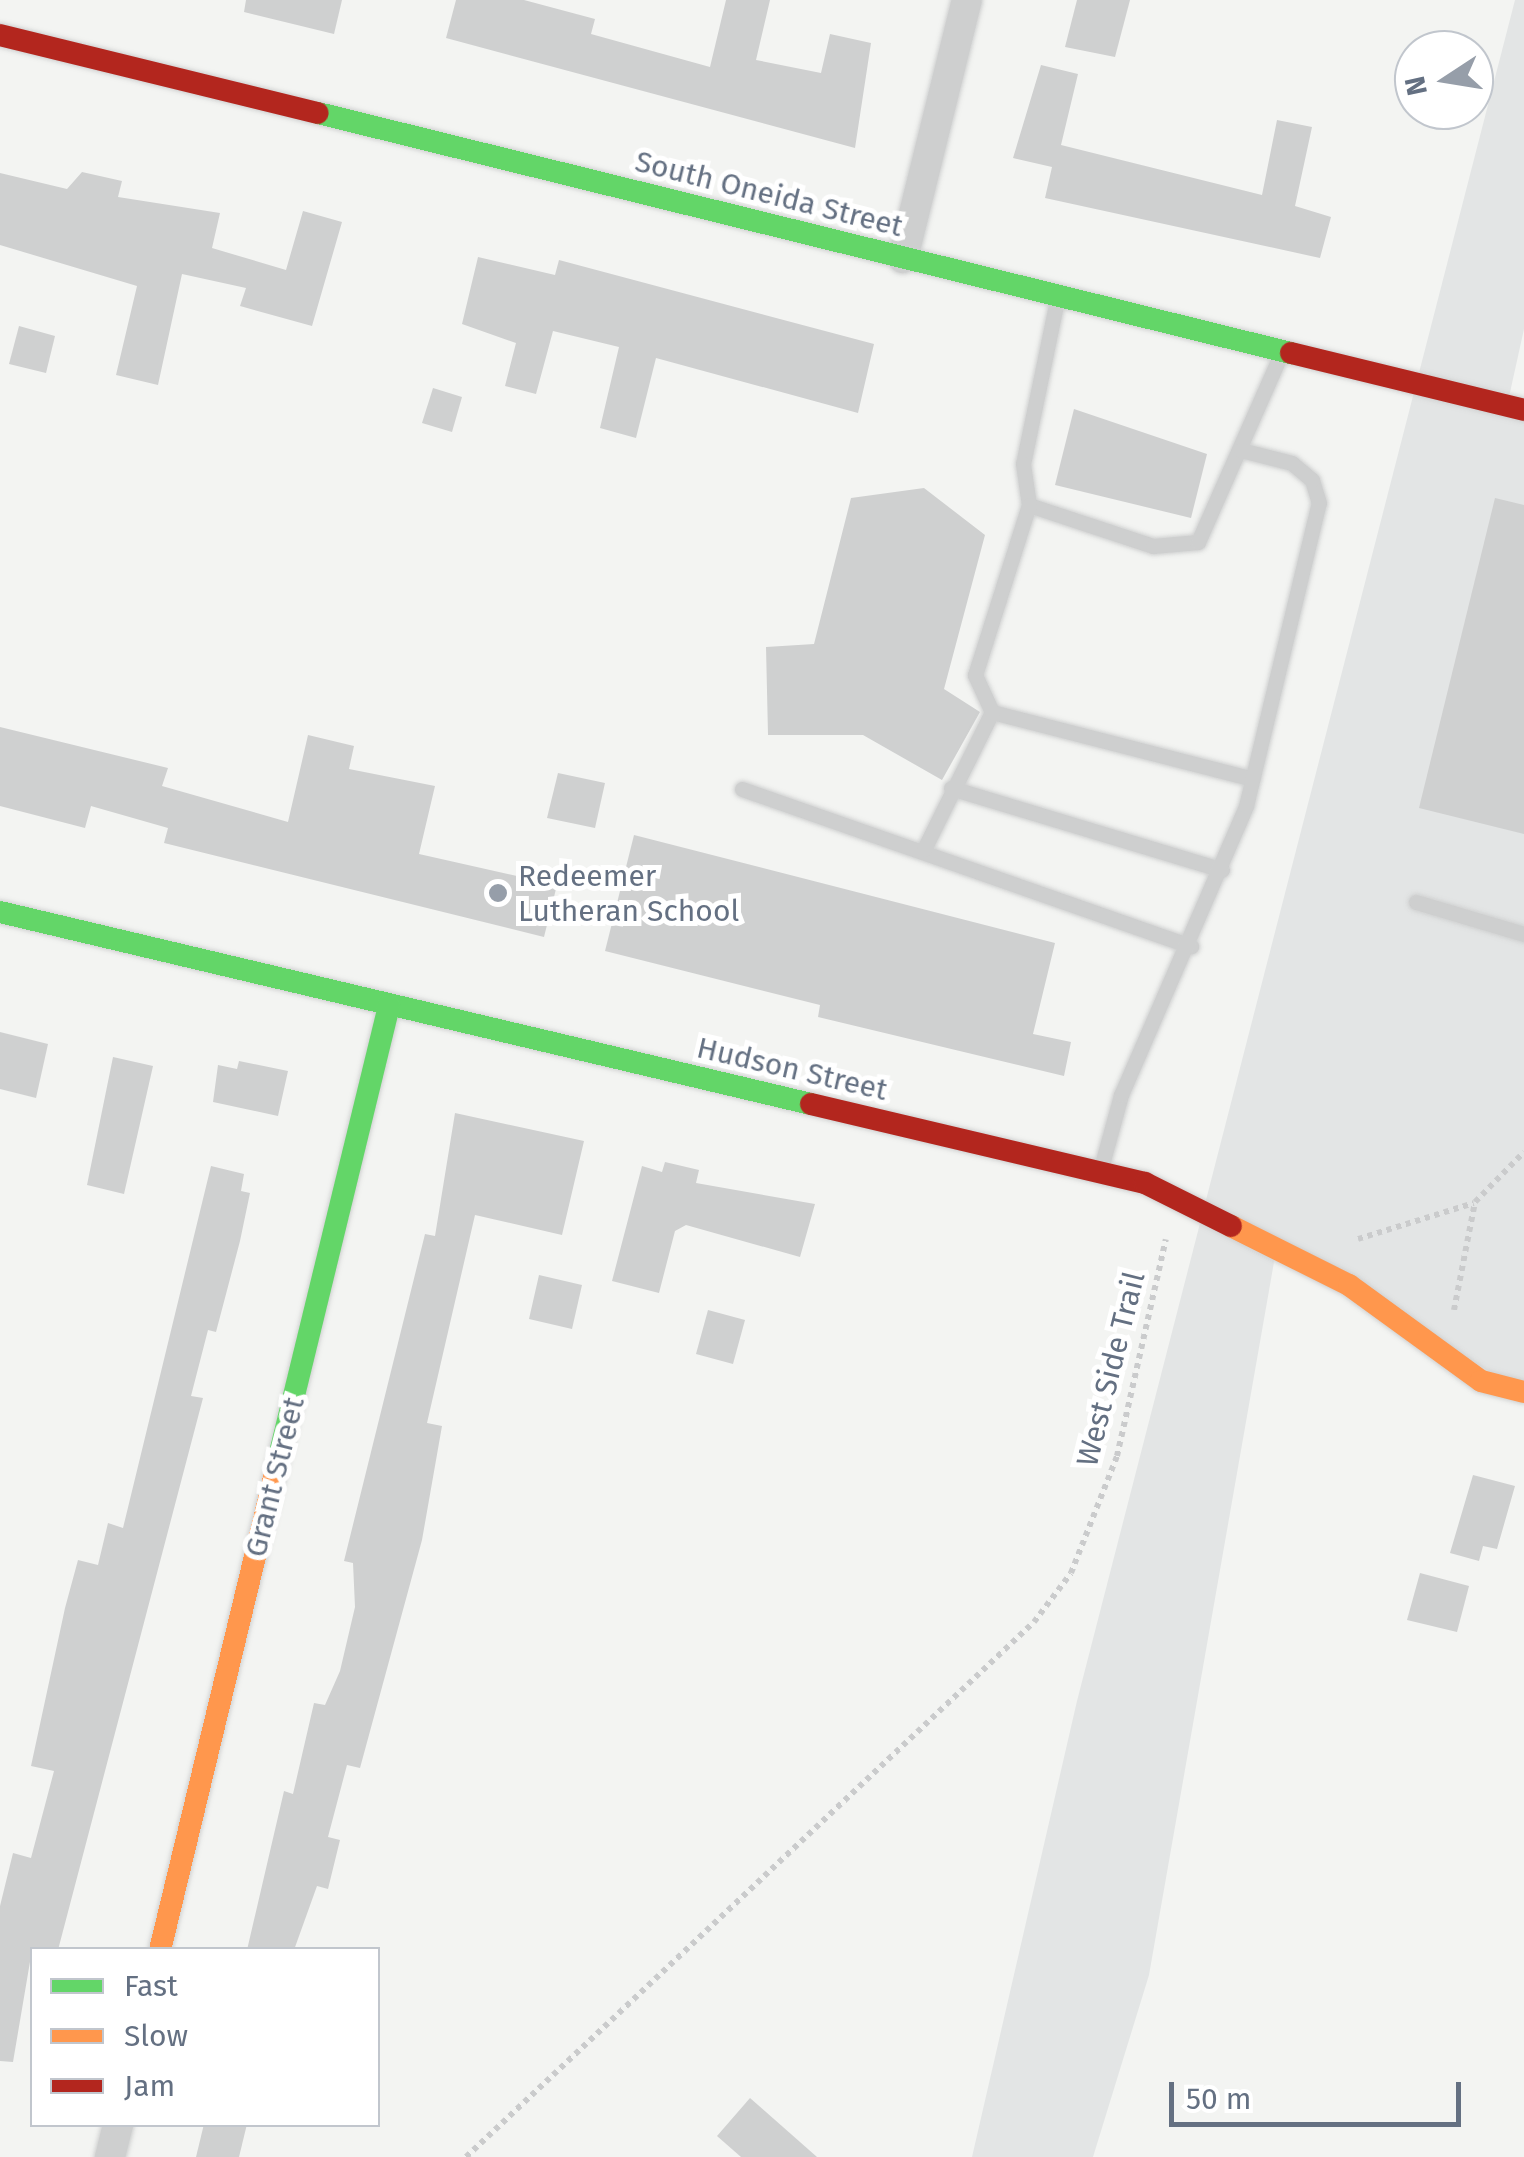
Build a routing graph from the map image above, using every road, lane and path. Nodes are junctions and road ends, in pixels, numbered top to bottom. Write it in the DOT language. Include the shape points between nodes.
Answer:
graph roads {
  1 [pos="966,0"];
  2 [pos="0,35"];
  3 [pos="903,258"];
  4 [pos="1058,296"];
  5 [pos="1282,350"];
  6 [pos="1524,410"];
  7 [pos="1241,450"];
  8 [pos="1028,504"];
  9 [pos="992,712"];
  10 [pos="1253,779"];
  11 [pos="951,788"];
  12 [pos="742,789"];
  13 [pos="924,849"];
  14 [pos="1222,870"];
  15 [pos="1416,902"];
  16 [pos="0,912"];
  17 [pos="1524,934"];
  18 [pos="1191,946"];
  19 [pos="389,1005"];
  20 [pos="1524,1152"];
  21 [pos="1101,1172"];
  22 [pos="1176,1194"];
  23 [pos="1475,1202"];
  24 [pos="1358,1239"];
  25 [pos="1454,1311"];
  26 [pos="1524,1392"];
  27 [pos="161,1947"];
  28 [pos="117,2127"];
  29 [pos="110,2157"];
  30 [pos="466,2157"];
  1 -- 3 [label="street"];
  2 -- 3 [label="street, South Oneida Street"];
  3 -- 4 [label="street, South Oneida Street"];
  4 -- 5 [label="street, South Oneida Street"];
  4 -- 8 [label="lane" via="1023,464"];
  5 -- 6 [label="street, South Oneida Street"];
  5 -- 7 [label="lane"];
  7 -- 8 [label="lane" via="1198,542 1154,546"];
  7 -- 10 [label="lane" via="1292,463 1312,480 1319,502"];
  8 -- 9 [label="lane" via="975,675"];
  9 -- 10 [label="lane"];
  9 -- 11 [label="lane"];
  10 -- 14 [label="lane"];
  11 -- 13 [label="lane"];
  11 -- 14 [label="lane"];
  12 -- 13 [label="lane"];
  13 -- 18 [label="lane" via="958,870"];
  14 -- 18 [label="lane"];
  15 -- 17 [label="lane"];
  16 -- 19 [label="street, Hudson Street"];
  18 -- 21 [label="lane" via="1121,1094"];
  19 -- 21 [label="street, Hudson Street"];
  19 -- 27 [label="street, Grant Street"];
  20 -- 23 [label="path"];
  21 -- 22 [label="street, Hudson Street"];
  22 -- 26 [label="street, Hudson Street" via="1349,1285 1482,1381"];
  22 -- 30 [label="path, West Side Trail" via="1117,1456 1071,1573 988,1668"];
  23 -- 24 [label="path"];
  23 -- 25 [label="path"];
  28 -- 29 [label="street"];
}
